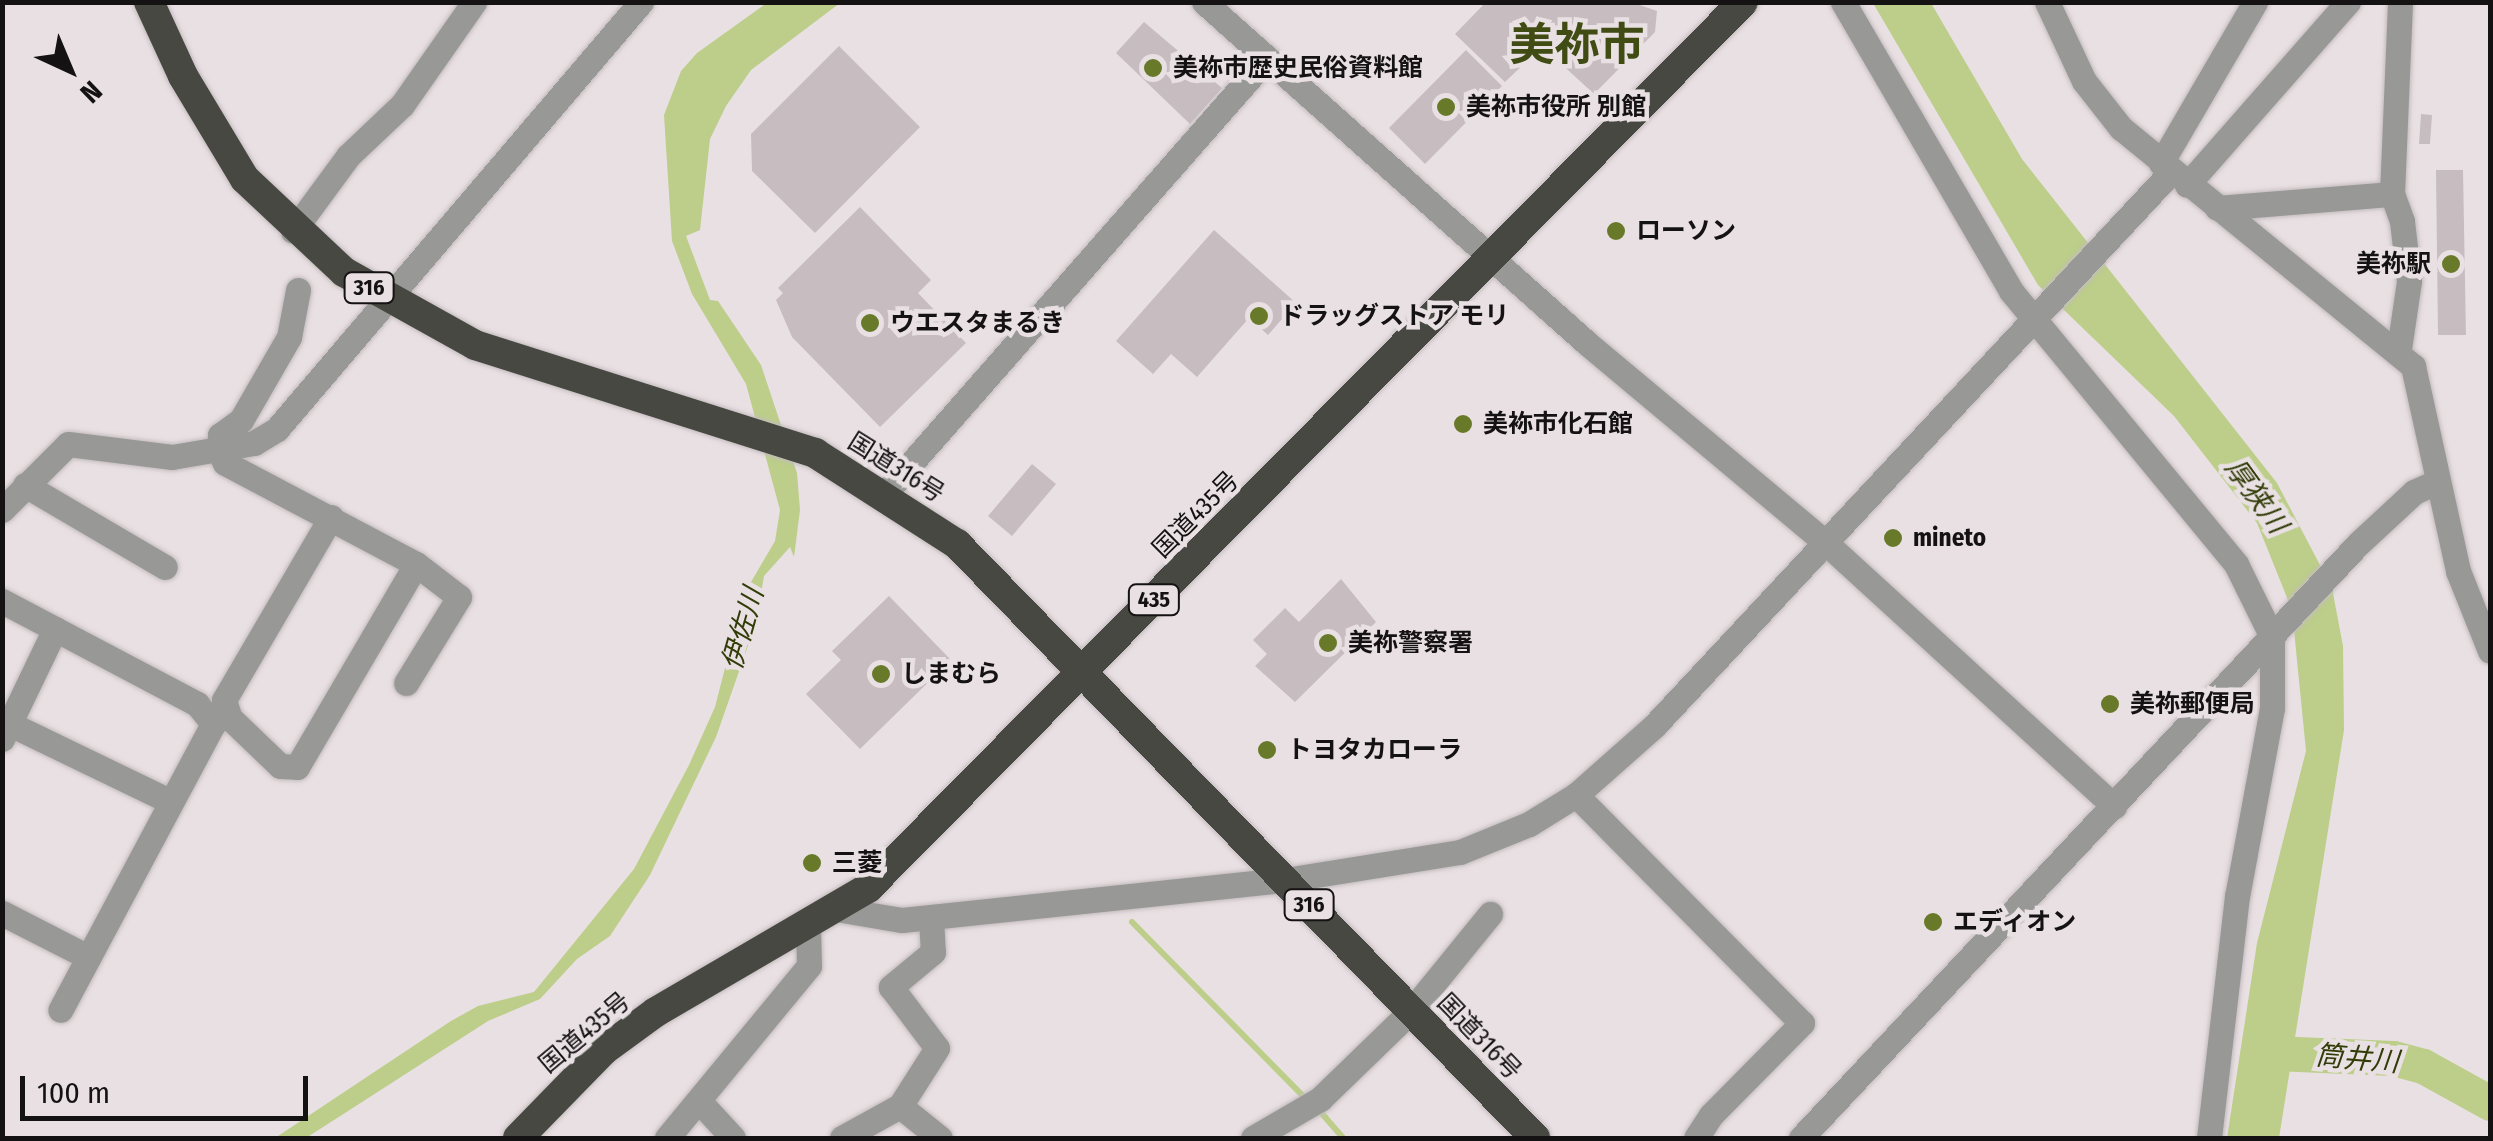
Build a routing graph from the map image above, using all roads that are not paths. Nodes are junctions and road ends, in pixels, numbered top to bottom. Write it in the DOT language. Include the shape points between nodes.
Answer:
graph roads {
  1 [pos="149,2"];
  2 [pos="474,2"];
  3 [pos="641,2"];
  4 [pos="1204,2"];
  5 [pos="1743,2"];
  6 [pos="1843,2"];
  7 [pos="2255,2"];
  8 [pos="2348,2"];
  9 [pos="2400,2"];
  10 [pos="2058,7"];
  11 [pos="1268,58"];
  12 [pos="2173,173"];
  13 [pos="2392,194"];
  14 [pos="2217,208"];
  15 [pos="293,231"];
  16 [pos="1494,256"];
  17 [pos="298,290"];
  18 [pos="386,298"];
  19 [pos="2039,314"];
  20 [pos="2398,349"];
  21 [pos="219,451"];
  22 [pos="2436,482"];
  23 [pos="884,493"];
  24 [pos="11,496"];
  25 [pos="331,517"];
  26 [pos="1827,544"];
  27 [pos="416,564"];
  28 [pos="165,568"];
  29 [pos="2,601"];
  30 [pos="55,629"];
  31 [pos="2272,637"];
  32 [pos="2490,652"];
  33 [pos="1082,672"];
  34 [pos="406,683"];
  35 [pos="6,732"];
  36 [pos="1576,795"];
  37 [pos="169,802"];
  38 [pos="2114,806"];
  39 [pos="1285,880"];
  40 [pos="836,909"];
  41 [pos="2,913"];
  42 [pos="1490,914"];
  43 [pos="931,917"];
  44 [pos="808,925"];
  45 [pos="88,957"];
  46 [pos="60,1010"];
  47 [pos="1412,1010"];
  48 [pos="698,1102"];
  49 [pos="900,1106"];
  50 [pos="518,1138"];
  51 [pos="668,1138"];
  52 [pos="733,1138"];
  53 [pos="842,1138"];
  54 [pos="940,1138"];
  55 [pos="1253,1138"];
  56 [pos="1535,1138"];
  57 [pos="1696,1138"];
  58 [pos="1802,1138"];
  59 [pos="2209,1138"];
  1 -- 15 [label="highway, 国道316号 / 316" via="217,139"];
  2 -- 15 [label="street" via="402,105 348,156"];
  3 -- 18 [label="street"];
  4 -- 11 [label="street"];
  5 -- 16 [label="highway, 国道435号 / 435"];
  6 -- 19 [label="street" via="1979,238"];
  7 -- 12 [label="street"];
  8 -- 12 [label="street"];
  9 -- 13 [label="street"];
  10 -- 12 [label="street" via="2104,108"];
  11 -- 16 [label="street"];
  11 -- 23 [label="street"];
  12 -- 14 [label="street"];
  12 -- 19 [label="street"];
  13 -- 14 [label="street"];
  13 -- 20 [label="street" via="2409,281"];
  14 -- 20 [label="street"];
  15 -- 18 [label="highway, 国道316号 / 316"];
  16 -- 26 [label="street"];
  16 -- 33 [label="highway, 国道435号 / 435"];
  17 -- 21 [label="street" via="289,337 241,420 220,435"];
  18 -- 21 [label="street" via="276,430"];
  18 -- 23 [label="highway, 国道316号 / 316" via="428,324 550,373 712,416 815,453"];
  19 -- 26 [label="street"];
  19 -- 31 [label="street" via="2236,564"];
  20 -- 22 [label="street" via="2413,366"];
  21 -- 24 [label="street" via="154,458 68,444"];
  21 -- 25 [label="street" via="226,463"];
  22 -- 31 [label="street" via="2414,492 2359,543"];
  22 -- 32 [label="street" via="2458,571"];
  23 -- 33 [label="highway, 国道316号 / 316" via="957,544"];
  24 -- 28 [label="street"];
  25 -- 27 [label="street"];
  25 -- 27 [label="street" via="224,700 230,718 280,766 297,767"];
  26 -- 36 [label="street" via="1654,726"];
  26 -- 38 [label="street"];
  27 -- 34 [label="street" via="459,596"];
  29 -- 30 [label="street"];
  30 -- 35 [label="street"];
  30 -- 37 [label="street" via="197,704 212,724"];
  31 -- 38 [label="street"];
  31 -- 59 [label="street" via="2272,708 2236,896"];
  33 -- 39 [label="highway, 国道316号 / 316"];
  33 -- 40 [label="highway, 国道435号 / 435" via="894,863"];
  35 -- 37 [label="street"];
  36 -- 39 [label="street" via="1529,824 1460,852"];
  36 -- 57 [label="street" via="1802,1024"];
  37 -- 45 [label="street"];
  38 -- 58 [label="street"];
  39 -- 43 [label="street"];
  39 -- 47 [label="highway, 国道316号 / 316"];
  40 -- 43 [label="street" via="902,920"];
  40 -- 44 [label="highway, 国道435号 / 435"];
  41 -- 45 [label="street"];
  42 -- 47 [label="street"];
  43 -- 49 [label="street" via="933,952 891,987 937,1048"];
  44 -- 48 [label="street" via="808,966"];
  44 -- 50 [label="highway, 国道435号 / 435" via="604,1050"];
  45 -- 46 [label="street"];
  47 -- 55 [label="street" via="1320,1098"];
  47 -- 56 [label="highway, 国道316号 / 316"];
  48 -- 51 [label="street"];
  48 -- 52 [label="street"];
  49 -- 53 [label="street"];
  49 -- 54 [label="street"];
}
